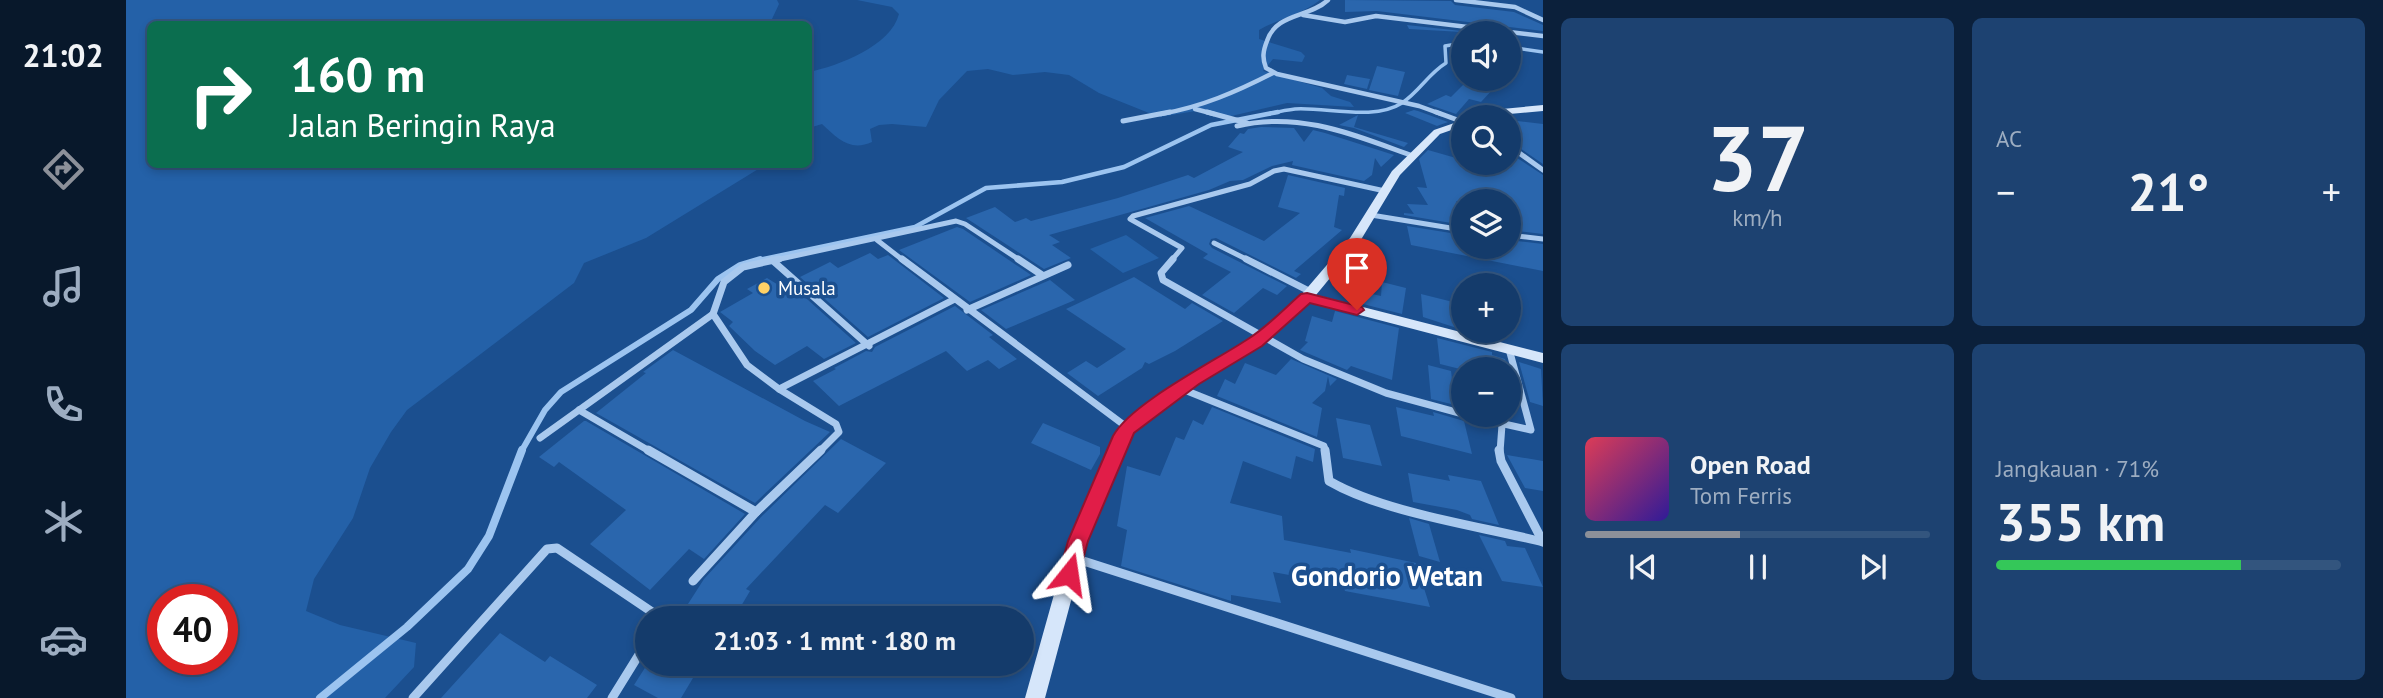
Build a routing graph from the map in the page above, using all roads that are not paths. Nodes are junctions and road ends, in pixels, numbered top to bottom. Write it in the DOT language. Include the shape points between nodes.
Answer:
graph roads {
  1 [pos="1328,0"];
  2 [pos="1456,0"];
  3 [pos="1464,0"];
  4 [pos="1303,15"];
  5 [pos="1543,20"];
  6 [pos="1543,36"];
  7 [pos="1273,73"];
  8 [pos="1194,108"];
  9 [pos="1543,108"];
  10 [pos="1521,110"];
  11 [pos="1451,118"];
  12 [pos="1123,121"];
  13 [pos="1451,127"];
  14 [pos="1521,154"];
  15 [pos="1413,156"];
  16 [pos="1543,170"];
  17 [pos="1385,191"];
  18 [pos="1371,215"];
  19 [pos="1451,228"];
  20 [pos="1521,236"];
  21 [pos="1543,239"];
  22 [pos="877,240"];
  23 [pos="1214,243"];
  24 [pos="772,260"];
  25 [pos="1069,265"];
  26 [pos="1042,275"];
  27 [pos="1309,295"];
  28 [pos="953,300"];
  29 [pos="967,310"];
  30 [pos="713,314"];
  31 [pos="1263,336"];
  32 [pos="869,346"];
  33 [pos="1509,349"];
  34 [pos="1511,357"];
  35 [pos="1543,358"];
  36 [pos="1181,388"];
  37 [pos="779,389"];
  38 [pos="1521,390"];
  39 [pos="579,410"];
  40 [pos="1451,411"];
  41 [pos="1502,427"];
  42 [pos="1510,427"];
  43 [pos="1128,428"];
  44 [pos="540,438"];
  45 [pos="756,512"];
  46 [pos="1073,558"];
  47 [pos="693,581"];
  48 [pos="643,606"];
  49 [pos="635,661"];
  50 [pos="413,698"];
  51 [pos="612,698"];
  52 [pos="1035,698"];
  53 [pos="1511,698"];
  1 -- 4 [label="street"];
  2 -- 3 [label="street"];
  3 -- 5 [label="street" via="1515,7"];
  4 -- 6 [label="street" via="1345,22 1376,16"];
  4 -- 7 [label="street" via="1268,31 1263,61"];
  7 -- 8 [label="street"];
  7 -- 11 [label="street" via="1419,106"];
  8 -- 12 [label="street"];
  8 -- 15 [label="street" via="1242,123 1277,118 1309,122"];
  9 -- 10 [label="street"];
  13 -- 15 [label="street" via="1437,132"];
  14 -- 16 [label="street"];
  15 -- 17 [label="street"];
  17 -- 18 [label="street"];
  17 -- 31 [label="street" via="1284,169 1250,184 1130,217 1182,248 1161,273 1163,279"];
  18 -- 19 [label="street"];
  18 -- 27 [label="street"];
  20 -- 21 [label="street"];
  22 -- 24 [label="street"];
  22 -- 26 [label="street" via="961,222"];
  22 -- 28 [label="street"];
  23 -- 27 [label="street"];
  24 -- 30 [label="street" via="734,272 724,282"];
  24 -- 32 [label="street"];
  25 -- 26 [label="street"];
  26 -- 29 [label="street"];
  27 -- 31 [label="street"];
  27 -- 33 [label="street"];
  28 -- 29 [label="street"];
  28 -- 32 [label="street"];
  29 -- 43 [label="street"];
  30 -- 37 [label="street" via="747,365"];
  30 -- 39 [label="street"];
  31 -- 36 [label="street"];
  31 -- 40 [label="street" via="1346,378"];
  32 -- 37 [label="street"];
  33 -- 34 [label="street"];
  33 -- 35 [label="street"];
  36 -- 41 [label="street" via="1324,446 1329,481 1335,487 1543,542 1501,461"];
  36 -- 43 [label="street"];
  37 -- 45 [label="street" via="836,424 839,432"];
  38 -- 42 [label="street" via="1532,427 1526,431"];
  39 -- 44 [label="street"];
  39 -- 45 [label="street"];
  43 -- 46 [label="street"];
  45 -- 47 [label="street"];
  46 -- 52 [label="street"];
  46 -- 53 [label="street"];
  48 -- 50 [label="street" via="556,548 547,549"];
  49 -- 51 [label="street"];
}
